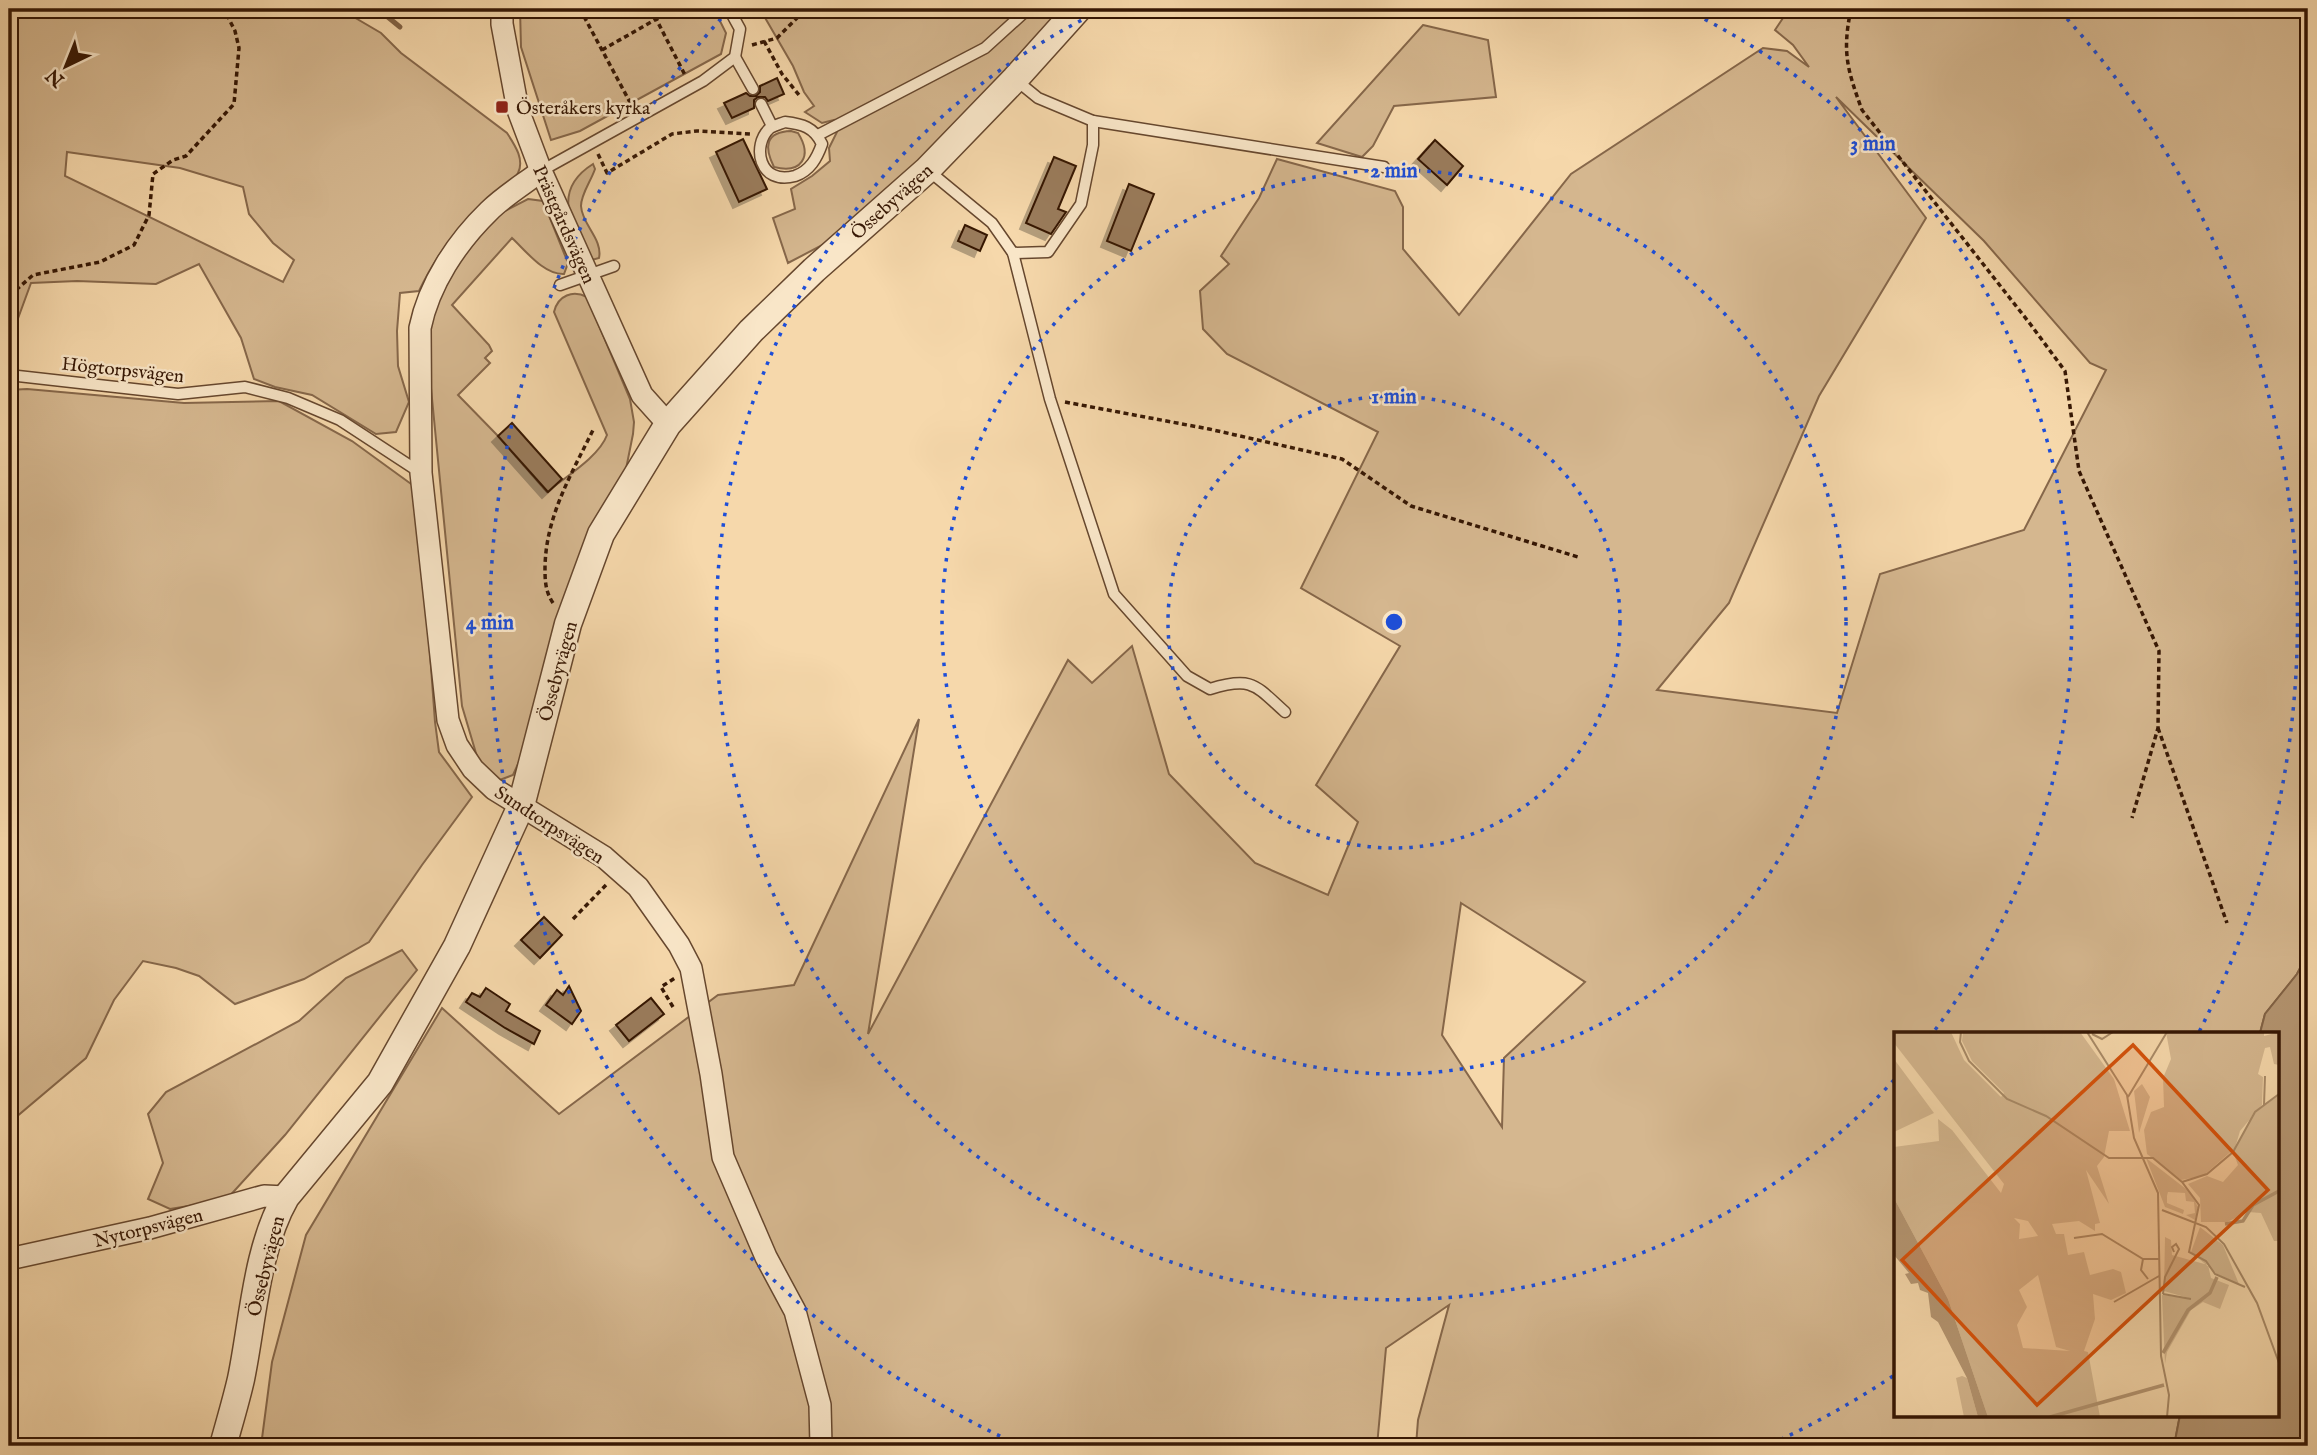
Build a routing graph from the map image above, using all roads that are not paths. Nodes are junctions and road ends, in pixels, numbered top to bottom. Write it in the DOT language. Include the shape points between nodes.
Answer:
graph roads {
  1 [pos="502,9"];
  2 [pos="729,9"];
  3 [pos="1028,9"];
  4 [pos="1079,9"];
  5 [pos="736,53"];
  6 [pos="1015,79"];
  7 [pos="753,89"];
  8 [pos="761,104"];
  9 [pos="1093,121"];
  10 [pos="769,130"];
  11 [pos="818,135"];
  12 [pos="1384,167"];
  13 [pos="928,170"];
  14 [pos="541,172"];
  15 [pos="1013,253"];
  16 [pos="614,266"];
  17 [pos="588,275"];
  18 [pos="560,285"];
  19 [pos="9,375"];
  20 [pos="668,424"];
  21 [pos="421,473"];
  22 [pos="1285,712"];
  23 [pos="520,806"];
  24 [pos="286,1197"];
  25 [pos="9,1259"];
  26 [pos="223,1446"];
  27 [pos="821,1446"];
  1 -- 14 [label="street, Prästgårdsvägen" via="519,110"];
  2 -- 5 [label="lane" via="740,29"];
  3 -- 11 [label="lane" via="985,48"];
  4 -- 6 [label="street, Össebyvägen"];
  5 -- 7 [label="lane"];
  5 -- 14 [label="lane" via="691,88"];
  6 -- 9 [label="lane" via="1038,98"];
  6 -- 13 [label="street, Össebyvägen"];
  8 -- 10 [label="lane"];
  9 -- 12 [label="lane"];
  9 -- 15 [label="lane" via="1081,204 1048,252"];
  10 -- 11 [label="lane" via="785,122 804,125"];
  10 -- 11 [label="lane" via="761,149 762,166 783,179 803,173 817,158 822,144"];
  13 -- 15 [label="lane" via="992,223"];
  13 -- 20 [label="street, Össebyvägen" via="751,331"];
  14 -- 17 [label="street, Prästgårdsvägen"];
  14 -- 21 [label="street, Sundtorpsvägen" via="489,211 448,262 424,310 419,349"];
  15 -- 22 [label="lane" via="1050,399 1114,594 1187,676 1210,689 1235,681 1256,685"];
  16 -- 17 [label="lane"];
  17 -- 18 [label="lane"];
  17 -- 20 [label="street, Prästgårdsvägen" via="642,395"];
  19 -- 21 [label="lane, Högtorpsvägen" via="178,394 246,387 288,398 340,420"];
  20 -- 23 [label="street, Össebyvägen" via="601,534 568,625"];
  21 -- 23 [label="street, Sundtorpsvägen" via="448,720 473,769"];
  23 -- 24 [label="street, Össebyvägen" via="457,946 380,1083"];
  23 -- 27 [label="street, Sundtorpsvägen" via="604,857 638,887 691,968 723,1157 795,1311 820,1405"];
  24 -- 25 [label="street, Nytorpsvägen" via="264,1196 150,1228"];
  24 -- 26 [label="street, Össebyvägen" via="260,1271"];
}
